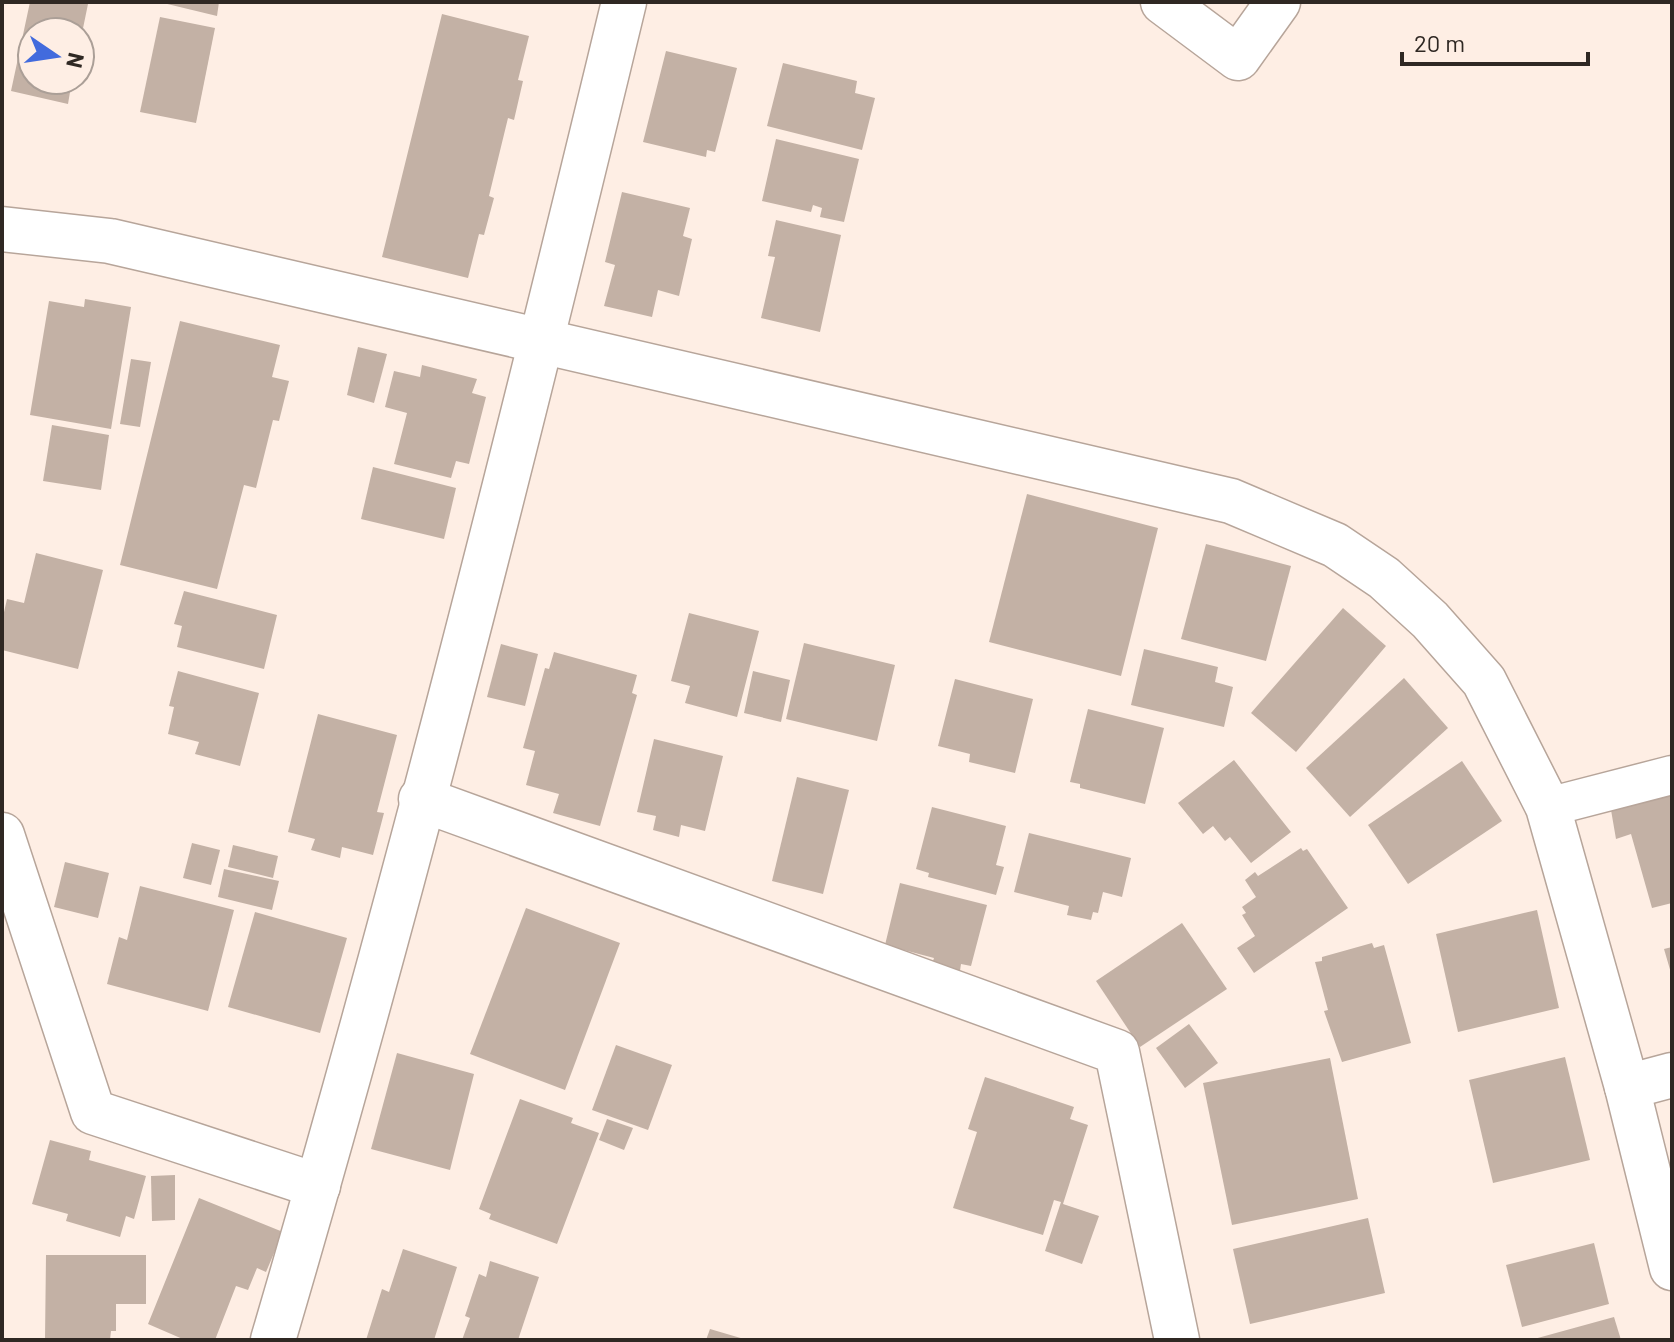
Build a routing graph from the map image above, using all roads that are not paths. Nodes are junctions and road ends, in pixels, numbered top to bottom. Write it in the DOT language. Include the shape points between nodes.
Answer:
graph roads {
  1 [pos="624,2"];
  2 [pos="1163,2"];
  3 [pos="1278,2"];
  4 [pos="2,229"];
  5 [pos="542,342"];
  6 [pos="1672,775"];
  7 [pos="421,799"];
  8 [pos="1548,807"];
  9 [pos="2,835"];
  10 [pos="1672,1075"];
  11 [pos="1627,1087"];
  12 [pos="318,1186"];
  13 [pos="1672,1268"];
  14 [pos="273,1340"];
  15 [pos="1177,1340"];
  1 -- 5 [label="street"];
  2 -- 3 [label="street" via="1238,58"];
  4 -- 5 [label="street" via="110,241"];
  5 -- 7 [label="street"];
  5 -- 8 [label="street" via="1231,501 1287,522 1335,545 1384,578 1430,620 1484,681"];
  6 -- 8 [label="lane"];
  7 -- 12 [label="street"];
  7 -- 15 [label="street" via="1117,1052"];
  8 -- 11 [label="street"];
  9 -- 12 [label="street" via="93,1112"];
  10 -- 11 [label="street"];
  11 -- 13 [label="street"];
  12 -- 14 [label="street"];
}
